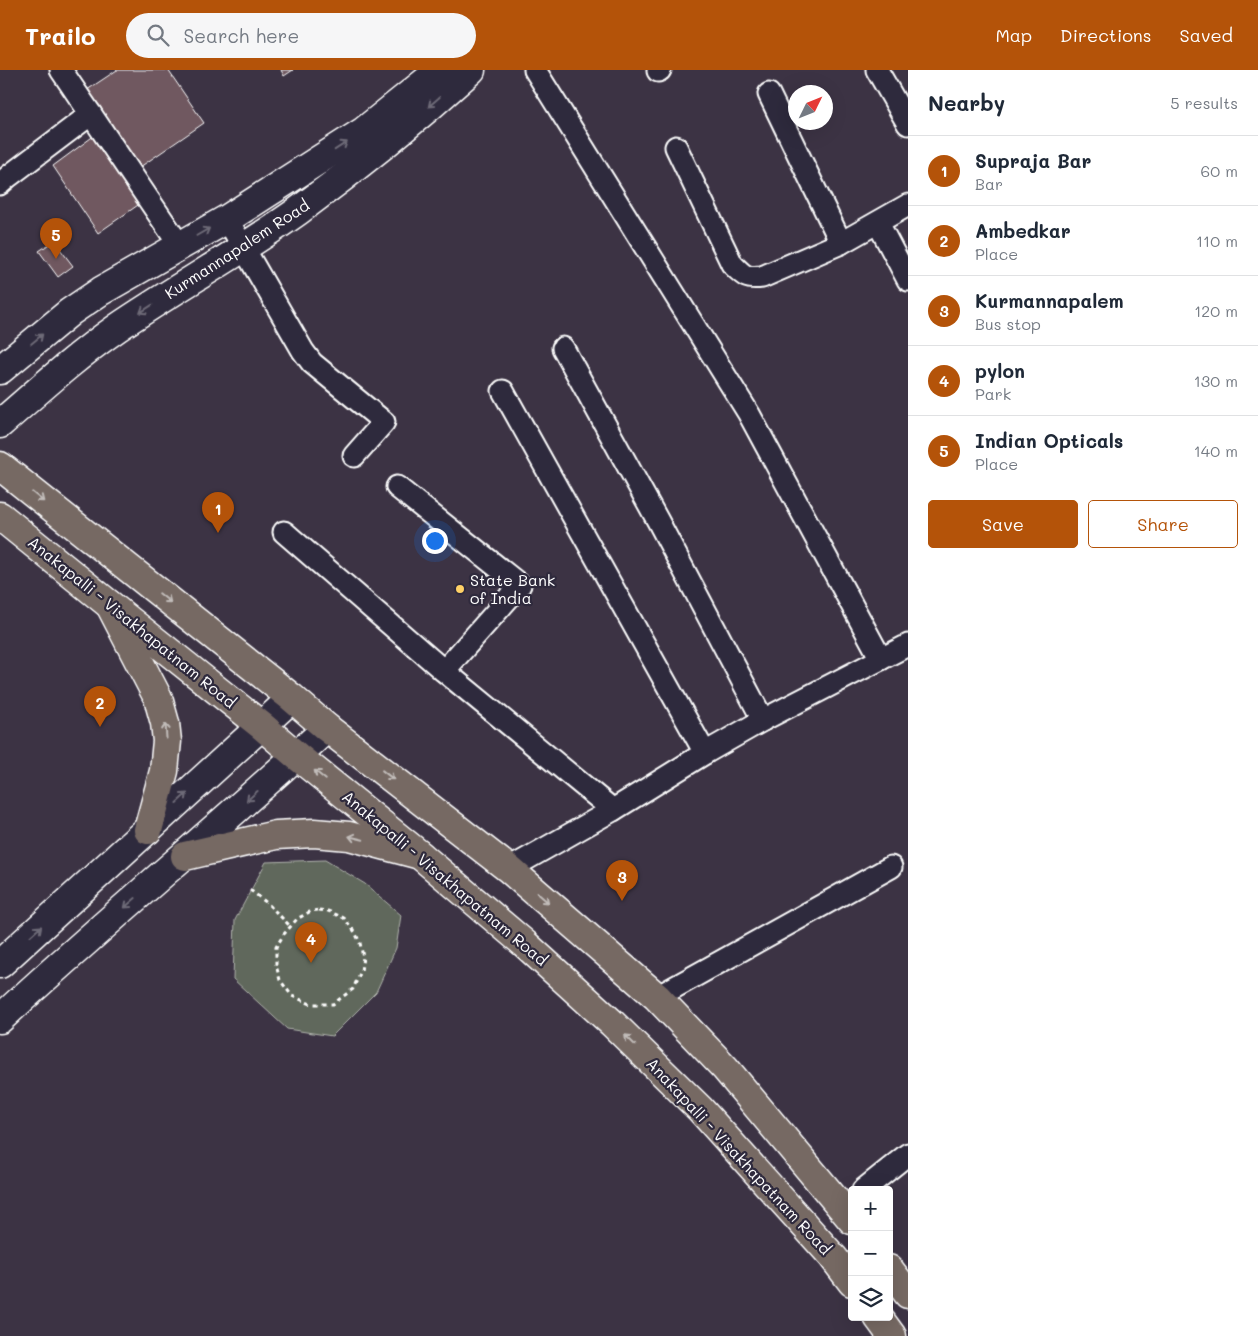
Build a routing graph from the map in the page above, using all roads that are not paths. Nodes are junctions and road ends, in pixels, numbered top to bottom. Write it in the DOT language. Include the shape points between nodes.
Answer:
graph roads {
  1 [pos="61,70"];
  2 [pos="440,70"];
  3 [pos="471,70"];
  4 [pos="535,70"];
  5 [pos="878,70"];
  6 [pos="769,94"];
  7 [pos="91,114"];
  8 [pos="908,124"];
  9 [pos="676,147"];
  10 [pos="0,184"];
  11 [pos="908,205"];
  12 [pos="227,219"];
  13 [pos="878,223"];
  14 [pos="841,243"];
  15 [pos="180,246"];
  16 [pos="243,248"];
  17 [pos="908,280"];
  18 [pos="563,348"];
  19 [pos="0,370"];
  20 [pos="504,391"];
  21 [pos="0,424"];
  22 [pos="354,456"];
  23 [pos="0,466"];
  24 [pos="396,486"];
  25 [pos="0,516"];
  26 [pos="284,532"];
  27 [pos="110,605"];
  28 [pos="908,645"];
  29 [pos="881,659"];
  30 [pos="444,671"];
  31 [pos="292,698"];
  32 [pos="763,720"];
  33 [pos="262,726"];
  34 [pos="327,728"];
  35 [pos="705,753"];
  36 [pos="297,756"];
  37 [pos="613,810"];
  38 [pos="148,830"];
  39 [pos="420,855"];
  40 [pos="185,856"];
  41 [pos="891,867"];
  42 [pos="509,869"];
  43 [pos="0,964"];
  44 [pos="657,997"];
  45 [pos="0,1019"];
  46 [pos="908,1154"];
  47 [pos="868,1186"];
  48 [pos="848,1208"];
  49 [pos="893,1274"];
  50 [pos="848,1277"];
  51 [pos="908,1294"];
  52 [pos="881,1321"];
  53 [pos="892,1336"];
  1 -- 7 [label="street"];
  12 -- 2 [label="main road, one-way" via="364,131"];
  3 -- 16 [label="main road, Kurmannapalem Road, one-way" via="358,165"];
  4 -- 29 [label="street" via="749,414"];
  5 -- 8 [label="street"];
  6 -- 14 [label="street"];
  7 -- 10 [label="street"];
  7 -- 15 [label="street"];
  9 -- 14 [label="street" via="732,264 741,273 750,278 762,278"];
  11 -- 13 [label="street"];
  15 -- 12 [label="main road, one-way"];
  12 -- 16 [label="street"];
  13 -- 14 [label="street"];
  13 -- 17 [label="street"];
  19 -- 15 [label="main road, one-way" via="70,312"];
  16 -- 21 [label="main road, Kurmannapalem Road, one-way" via="116,329"];
  16 -- 22 [label="street" via="312,363 384,422"];
  18 -- 32 [label="street"];
  20 -- 35 [label="street"];
  23 -- 31 [label="main road, one-way"];
  24 -- 30 [label="street" via="520,585"];
  25 -- 27 [label="main road, Anakapalli - Visakhapatnam Road"];
  26 -- 30 [label="street"];
  27 -- 33 [label="main road, Anakapalli - Visakhapatnam Road"];
  38 -- 27 [label="main road, one-way" via="164,771 165,723 158,698"];
  28 -- 29 [label="street"];
  29 -- 32 [label="street"];
  30 -- 37 [label="street"];
  31 -- 33 [label="main road"];
  31 -- 34 [label="main road"];
  32 -- 35 [label="street"];
  33 -- 36 [label="main road, Anakapalli - Visakhapatnam Road"];
  38 -- 33 [label="main road, one-way"];
  34 -- 36 [label="main road"];
  34 -- 42 [label="main road, one-way"];
  35 -- 37 [label="street"];
  39 -- 36 [label="main road, Anakapalli - Visakhapatnam Road, one-way"];
  36 -- 40 [label="main road, one-way"];
  37 -- 42 [label="street"];
  43 -- 38 [label="main road, one-way"];
  39 -- 40 [label="main road, one-way" via="349,836 314,834 276,835"];
  50 -- 39 [label="main road, Anakapalli - Visakhapatnam Road, one-way" via="706,1117 646,1056 525,944"];
  40 -- 45 [label="main road, one-way"];
  41 -- 44 [label="street"];
  42 -- 44 [label="main road, one-way"];
  44 -- 48 [label="main road" via="725,1068"];
  46 -- 47 [label="street"];
  49 -- 51 [label="main road"];
  52 -- 53 [label="main road"];
}
